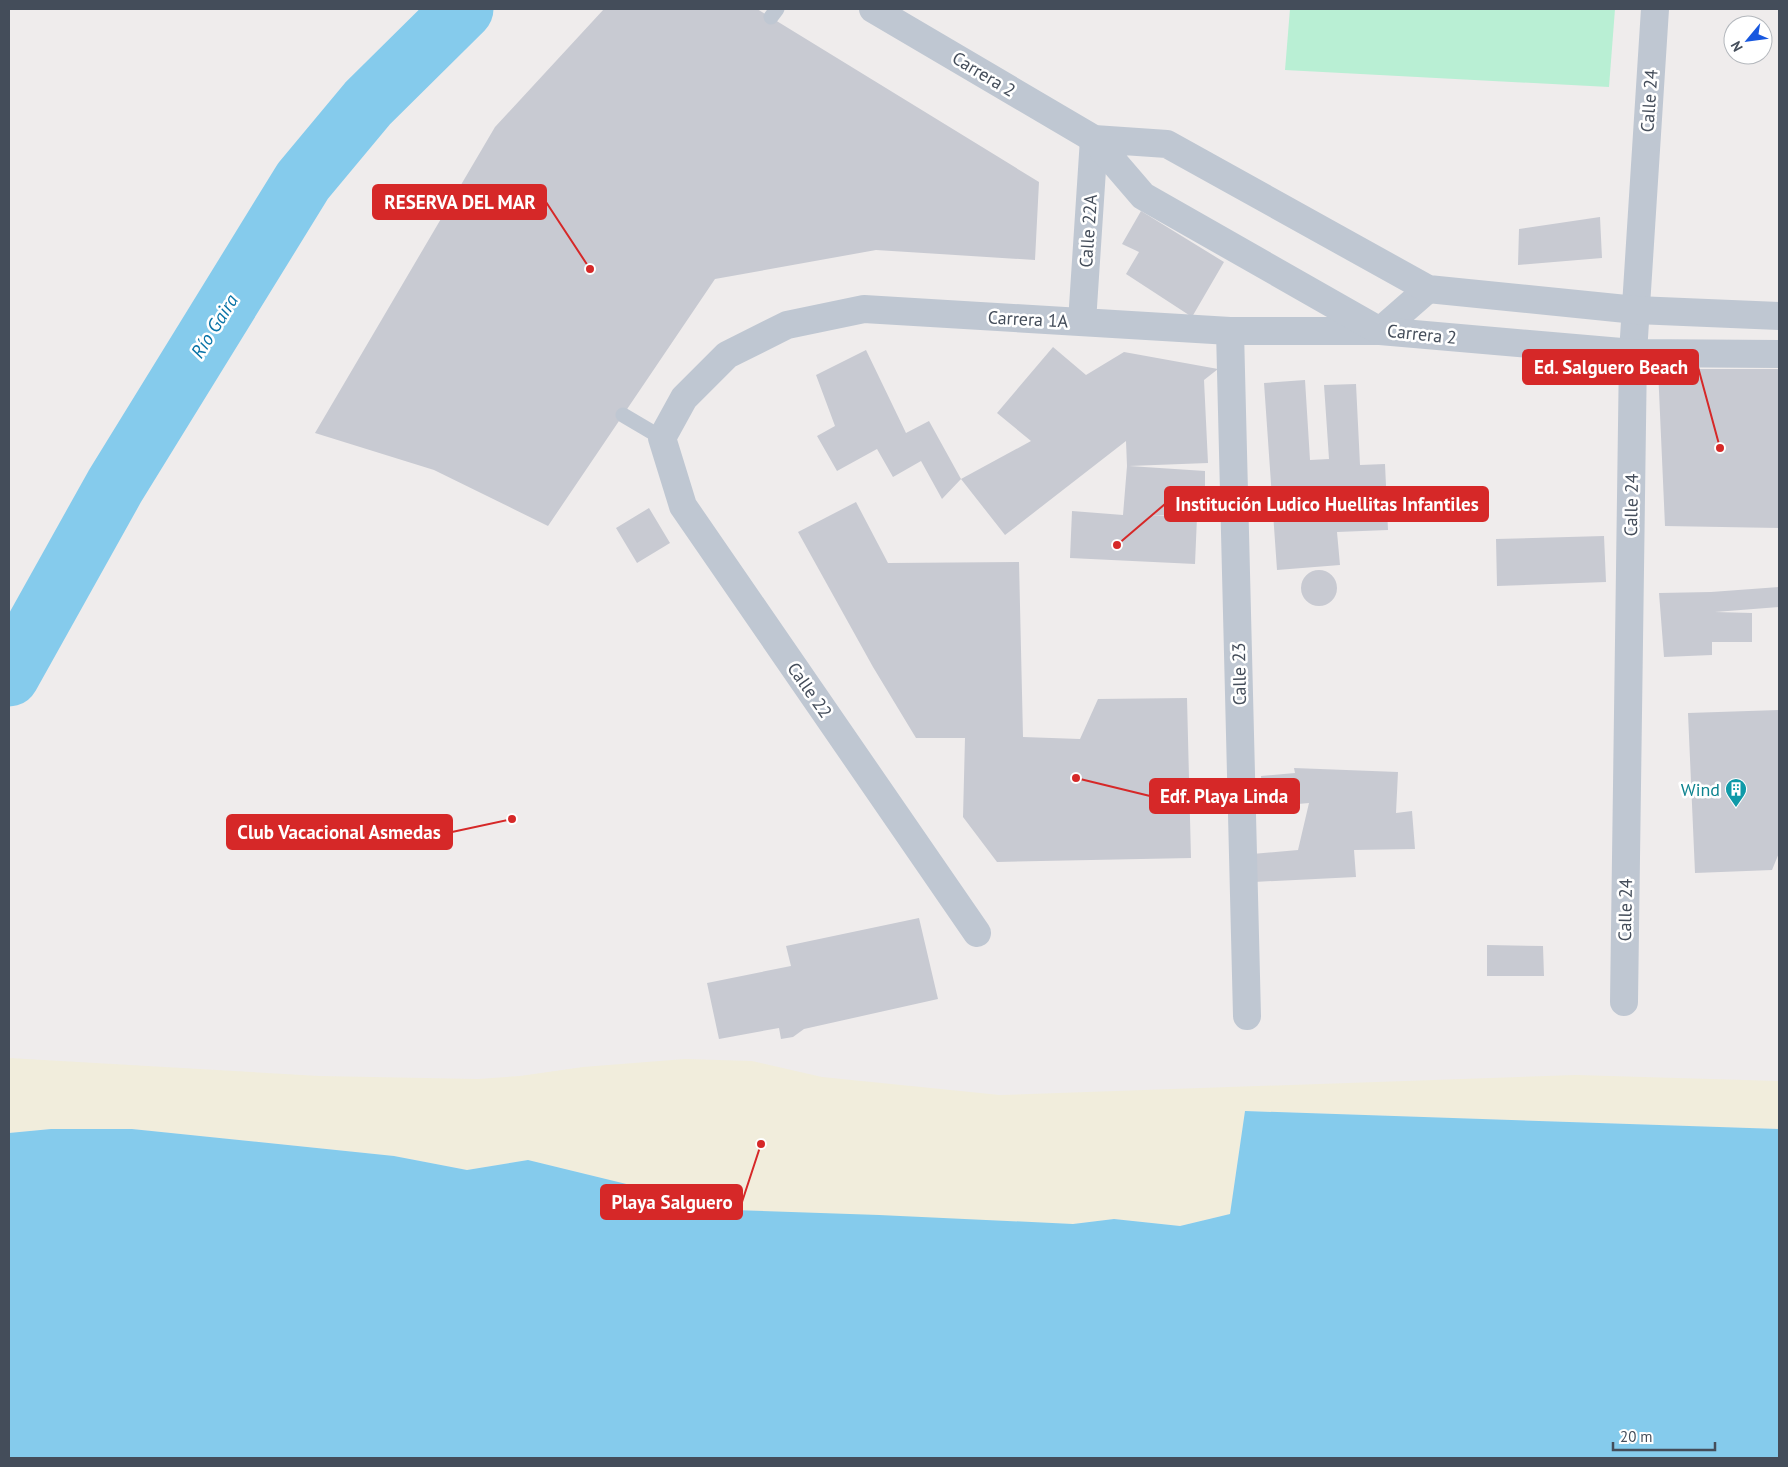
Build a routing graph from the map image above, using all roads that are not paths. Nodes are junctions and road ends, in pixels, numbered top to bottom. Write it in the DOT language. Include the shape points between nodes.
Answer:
graph roads {
  1 [pos="873,9"];
  2 [pos="1655,9"];
  3 [pos="1094,139"];
  4 [pos="1428,289"];
  5 [pos="1636,310"];
  6 [pos="1779,316"];
  7 [pos="1082,322"];
  8 [pos="1230,331"];
  9 [pos="1380,331"];
  10 [pos="1633,353"];
  11 [pos="1779,354"];
  12 [pos="623,415"];
  13 [pos="662,438"];
  14 [pos="977,933"];
  15 [pos="1624,1002"];
  16 [pos="1247,1016"];
  1 -- 3 [label="street, Carrera 2"];
  2 -- 5 [label="street, Calle 24"];
  3 -- 4 [label="street, Carrera 2" via="1167,144"];
  3 -- 7 [label="street, Calle 22A"];
  3 -- 9 [label="street, Carrera 2" via="1143,196"];
  4 -- 5 [label="street, Carrera 2"];
  4 -- 9 [label="street"];
  5 -- 6 [label="street, Carrera 2"];
  5 -- 10 [label="street, Calle 24"];
  7 -- 8 [label="street, Carrera 1A"];
  7 -- 13 [label="street, Carrera 1A" via="864,309 787,324 727,355 684,398"];
  8 -- 9 [label="street, Carrera 1A"];
  8 -- 16 [label="street, Calle 23"];
  9 -- 10 [label="street, Carrera 2"];
  10 -- 11 [label="street, Carrera 2"];
  10 -- 15 [label="street, Calle 24"];
  12 -- 13 [label="lane"];
  13 -- 14 [label="street, Calle 22" via="683,506"];
}
